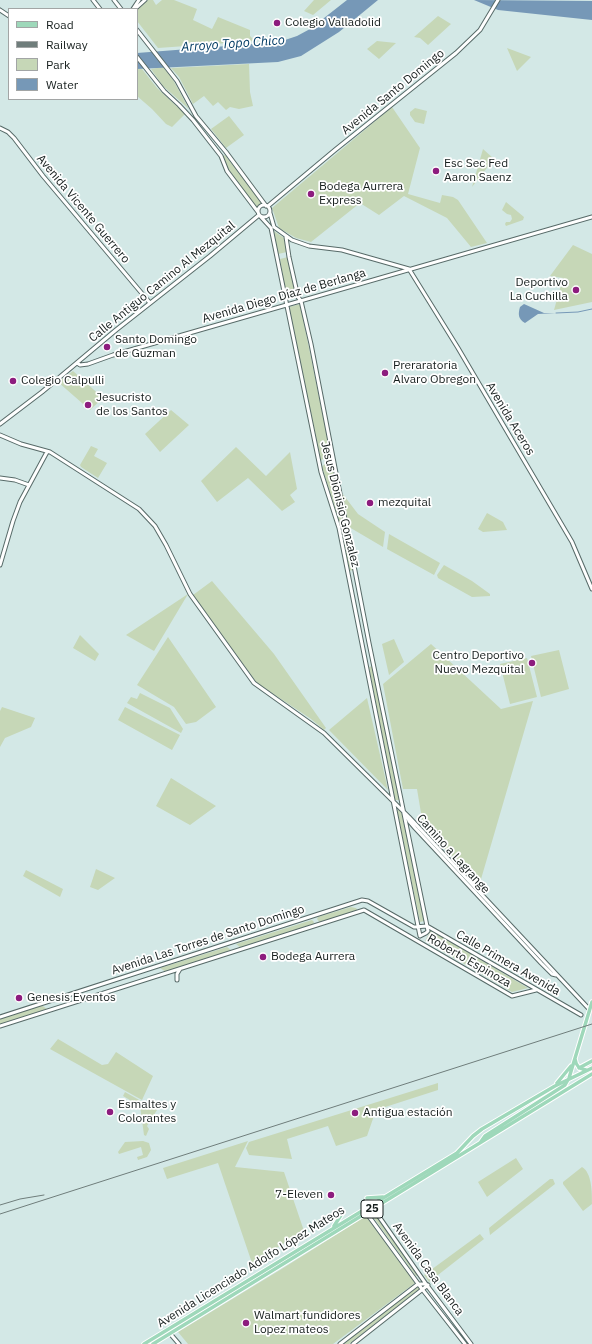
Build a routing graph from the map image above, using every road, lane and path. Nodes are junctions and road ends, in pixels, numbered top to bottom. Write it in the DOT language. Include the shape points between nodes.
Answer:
graph roads {
  1 [pos="93,0"];
  2 [pos="114,0"];
  3 [pos="139,0"];
  4 [pos="145,0"];
  5 [pos="498,0"];
  6 [pos="99,8"];
  7 [pos="120,8"];
  8 [pos="134,8"];
  9 [pos="138,31"];
  10 [pos="138,58"];
  11 [pos="0,128"];
  12 [pos="267,206"];
  13 [pos="270,213"];
  14 [pos="259,214"];
  15 [pos="592,217"];
  16 [pos="272,227"];
  17 [pos="286,237"];
  18 [pos="409,270"];
  19 [pos="301,301"];
  20 [pos="150,303"];
  21 [pos="287,305"];
  22 [pos="77,363"];
  23 [pos="0,424"];
  24 [pos="0,435"];
  25 [pos="47,452"];
  26 [pos="0,478"];
  27 [pos="29,485"];
  28 [pos="0,565"];
  29 [pos="592,589"];
  30 [pos="393,801"];
  31 [pos="404,812"];
  32 [pos="427,926"];
  33 [pos="418,927"];
  34 [pos="420,936"];
  35 [pos="417,941"];
  36 [pos="181,969"];
  37 [pos="177,980"];
  38 [pos="536,990"];
  39 [pos="592,1002"];
  40 [pos="590,1010"];
  41 [pos="581,1015"];
  42 [pos="0,1017"];
  43 [pos="0,1026"];
  44 [pos="575,1058"];
  45 [pos="592,1061"];
  46 [pos="573,1063"];
  47 [pos="579,1068"];
  48 [pos="592,1068"];
  49 [pos="587,1070"];
  50 [pos="592,1074"];
  51 [pos="569,1078"];
  52 [pos="578,1083"];
  53 [pos="555,1086"];
  54 [pos="480,1144"];
  55 [pos="384,1197"];
  56 [pos="367,1198"];
  57 [pos="372,1207"];
  58 [pos="364,1209"];
  59 [pos="343,1212"];
  60 [pos="367,1213"];
  61 [pos="333,1228"];
  62 [pos="420,1274"];
  63 [pos="420,1284"];
  64 [pos="427,1284"];
  65 [pos="422,1289"];
  66 [pos="167,1330"];
  67 [pos="171,1333"];
  68 [pos="144,1344"];
  69 [pos="153,1344"];
  70 [pos="180,1344"];
  71 [pos="340,1344"];
  72 [pos="353,1344"];
  73 [pos="465,1344"];
  74 [pos="471,1344"];
  1 -- 6 [label="street"];
  2 -- 7 [label="street"];
  3 -- 8 [label="street"];
  4 -- 8 [label="street"];
  5 -- 12 [label="street, Avenida Santo Domingo" via="477,33 456,53"];
  9 -- 12 [label="street" via="179,84 196,116"];
  10 -- 14 [label="street" via="221,156 227,171"];
  11 -- 20 [label="street, Avenida Vicente Guerrero" via="14,138"];
  12 -- 13 [label="street"];
  12 -- 14 [label="street" via="259,207"];
  13 -- 14 [label="street" via="266,216"];
  13 -- 16 [label="street, Jesus Dionisio Gonzalez"];
  14 -- 16 [label="street"];
  14 -- 20 [label="street, Calle Antiguo Camino Al Mezquital"];
  15 -- 18 [label="street, Avenida Diego Díaz de Berlanga"];
  16 -- 17 [label="street"];
  16 -- 21 [label="street, Jesus Dionisio Gonzalez"];
  17 -- 18 [label="street" via="303,244 342,250"];
  17 -- 19 [label="street, Jesus Dionisio Gonzalez"];
  18 -- 19 [label="street, Avenida Diego Díaz de Berlanga"];
  18 -- 29 [label="street, Avenida Aceros" via="569,537"];
  19 -- 21 [label="street, Avenida Diego Díaz de Berlanga"];
  19 -- 31 [label="street, Jesus Dionisio Gonzalez"];
  20 -- 22 [label="street, Calle Antiguo Camino Al Mezquital"];
  21 -- 22 [label="street, Avenida Diego Díaz de Berlanga" via="88,364"];
  21 -- 30 [label="street, Jesus Dionisio Gonzalez" via="321,472 339,528"];
  22 -- 23 [label="street"];
  24 -- 25 [label="street, Camino a Lagrange"];
  25 -- 27 [label="street"];
  25 -- 30 [label="street, Camino a Lagrange" via="139,509 155,526 190,594 254,683 324,733"];
  26 -- 27 [label="street"];
  27 -- 28 [label="street" via="13,521"];
  30 -- 31 [label="street, Camino a Lagrange"];
  30 -- 33 [label="street, Jesus Dionisio Gonzalez"];
  31 -- 32 [label="street, Jesus Dionisio Gonzalez"];
  31 -- 40 [label="street, Camino a Lagrange" via="409,821 541,963 552,974 556,974"];
  32 -- 33 [label="street"];
  32 -- 34 [label="street" via="427,932"];
  32 -- 38 [label="street, Calle Primera Avenida"];
  33 -- 34 [label="street, Jesus Dionisio Gonzalez"];
  33 -- 42 [label="street, Avenida Las Torres de Santo Domingo" via="362,900"];
  34 -- 35 [label="street"];
  35 -- 36 [label="street, Avenida Las Torres de Santo Domingo" via="361,911"];
  35 -- 38 [label="street, Roberto Espinoza" via="512,996"];
  36 -- 37 [label="street" via="177,974"];
  36 -- 43 [label="street, Avenida Las Torres de Santo Domingo"];
  38 -- 41 [label="street, Calle Primera Avenida"];
  39 -- 40 [label="main road"];
  40 -- 44 [label="main road"];
  44 -- 46 [label="main road"];
  44 -- 47 [label="main road"];
  45 -- 47 [label="main road"];
  46 -- 51 [label="main road"];
  46 -- 53 [label="main road"];
  47 -- 49 [label="main road"];
  48 -- 49 [label="main road, Avenida Licenciado Adolfo López Mateos / 25"];
  49 -- 51 [label="main road, Avenida Licenciado Adolfo López Mateos / 25"];
  50 -- 52 [label="main road, Avenida Licenciado Adolfo López Mateos / 25"];
  51 -- 52 [label="main road"];
  51 -- 53 [label="main road, Avenida Licenciado Adolfo López Mateos / 25"];
  51 -- 54 [label="main road" via="560,1089 485,1136"];
  52 -- 54 [label="main road, Avenida Licenciado Adolfo López Mateos / 25"];
  53 -- 55 [label="main road, Avenida Licenciado Adolfo López Mateos / 25" via="482,1129 458,1152"];
  54 -- 57 [label="main road, Avenida Licenciado Adolfo López Mateos / 25"];
  55 -- 56 [label="main road"];
  55 -- 57 [label="main road, Avenida Licenciado Adolfo López Mateos / 25"];
  57 -- 58 [label="main road, Avenida Licenciado Adolfo López Mateos / 25"];
  57 -- 60 [label="main road, Avenida Licenciado Adolfo López Mateos / 25"];
  57 -- 62 [label="street, Avenida Casa Blanca"];
  58 -- 60 [label="street, Avenida Casa Blanca"];
  58 -- 61 [label="main road, Avenida Licenciado Adolfo López Mateos / 25"];
  59 -- 61 [label="main road"];
  60 -- 63 [label="street, Avenida Casa Blanca"];
  60 -- 67 [label="main road, Avenida Licenciado Adolfo López Mateos / 25"];
  61 -- 66 [label="main road, Avenida Licenciado Adolfo López Mateos / 25"];
  62 -- 63 [label="street"];
  62 -- 64 [label="street, Avenida Casa Blanca"];
  63 -- 64 [label="street"];
  63 -- 65 [label="street"];
  63 -- 71 [label="street"];
  64 -- 65 [label="street"];
  64 -- 74 [label="street, Avenida Casa Blanca"];
  65 -- 72 [label="street"];
  65 -- 73 [label="street, Avenida Casa Blanca"];
  66 -- 67 [label="street"];
  66 -- 68 [label="main road, Avenida Licenciado Adolfo López Mateos / 25"];
  67 -- 69 [label="main road, Avenida Licenciado Adolfo López Mateos / 25"];
  67 -- 70 [label="street"];
}
